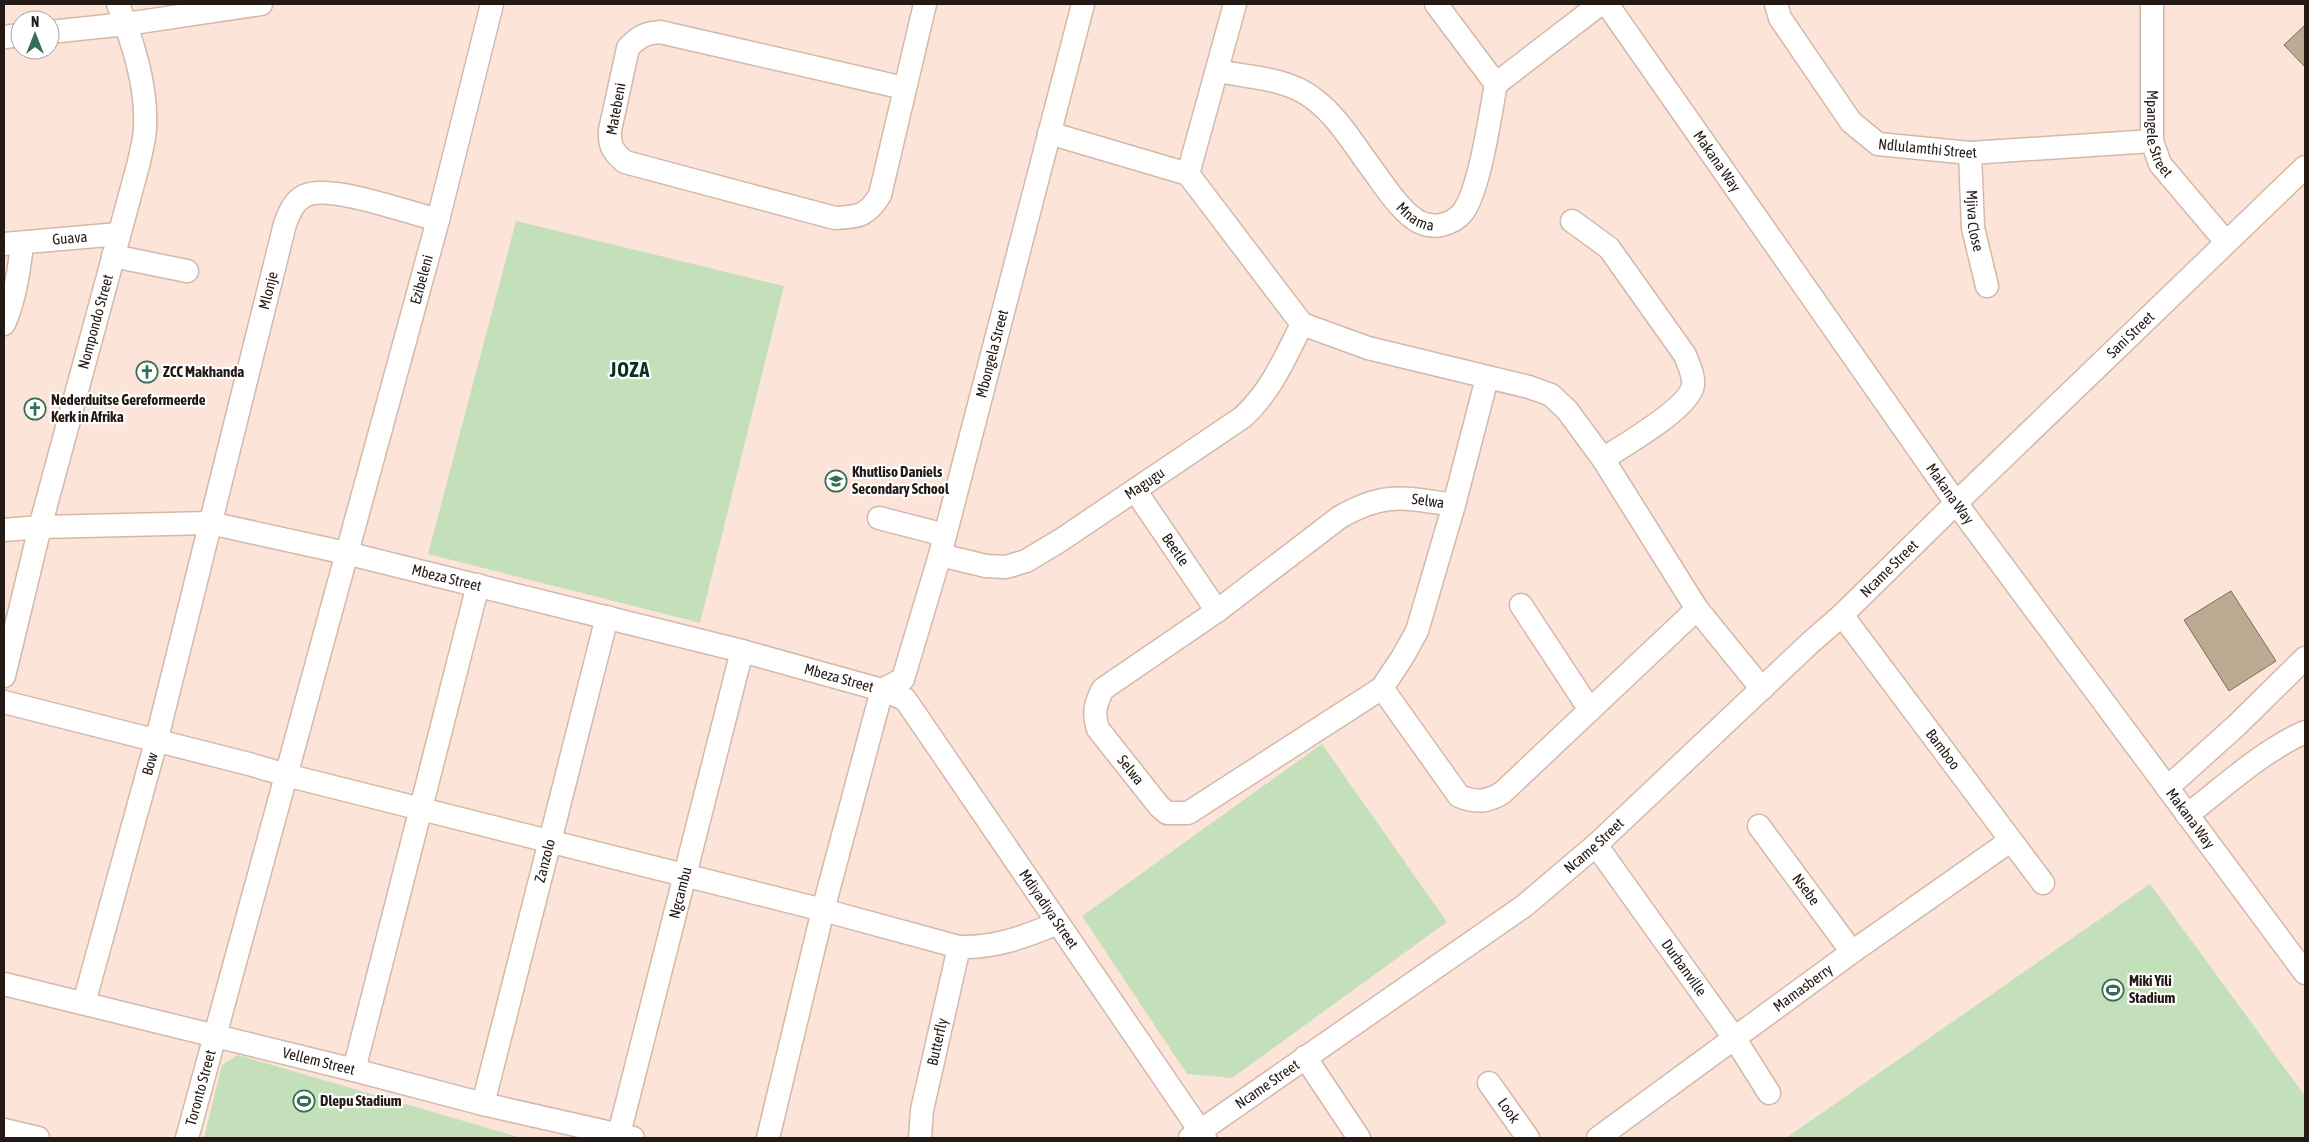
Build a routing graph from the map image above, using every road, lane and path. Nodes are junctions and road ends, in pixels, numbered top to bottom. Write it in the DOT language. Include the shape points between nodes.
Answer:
graph roads {
  1 [pos="261,4"];
  2 [pos="492,4"];
  3 [pos="925,4"];
  4 [pos="1083,4"];
  5 [pos="1235,4"];
  6 [pos="1436,4"];
  7 [pos="1600,4"];
  8 [pos="1607,4"];
  9 [pos="1776,4"];
  10 [pos="2152,4"];
  11 [pos="122,14"];
  12 [pos="60,30"];
  13 [pos="1217,71"];
  14 [pos="1496,84"];
  15 [pos="904,88"];
  16 [pos="1049,133"];
  17 [pos="2152,141"];
  18 [pos="1970,154"];
  19 [pos="2305,168"];
  20 [pos="1188,174"];
  21 [pos="438,220"];
  22 [pos="1572,221"];
  23 [pos="119,234"];
  24 [pos="2226,242"];
  25 [pos="13,244"];
  26 [pos="113,256"];
  27 [pos="187,271"];
  28 [pos="1987,286"];
  29 [pos="4,324"];
  30 [pos="1302,324"];
  31 [pos="1487,378"];
  32 [pos="1604,459"];
  33 [pos="1135,490"];
  34 [pos="1956,503"];
  35 [pos="1454,505"];
  36 [pos="879,518"];
  37 [pos="210,523"];
  38 [pos="40,527"];
  39 [pos="4,530"];
  40 [pos="943,545"];
  41 [pos="346,553"];
  42 [pos="478,585"];
  43 [pos="1522,605"];
  44 [pos="1697,609"];
  45 [pos="1217,611"];
  46 [pos="1842,615"];
  47 [pos="607,617"];
  48 [pos="742,651"];
  49 [pos="2305,658"];
  50 [pos="4,676"];
  51 [pos="1382,688"];
  52 [pos="1762,689"];
  53 [pos="882,690"];
  54 [pos="4,702"];
  55 [pos="1590,710"];
  56 [pos="2305,732"];
  57 [pos="156,742"];
  58 [pos="286,775"];
  59 [pos="2167,788"];
  60 [pos="420,808"];
  61 [pos="2187,815"];
  62 [pos="1759,826"];
  63 [pos="2010,841"];
  64 [pos="550,842"];
  65 [pos="1596,845"];
  66 [pos="685,875"];
  67 [pos="2042,883"];
  68 [pos="823,910"];
  69 [pos="1058,923"];
  70 [pos="959,947"];
  71 [pos="1852,952"];
  72 [pos="2305,973"];
  73 [pos="4,984"];
  74 [pos="84,1003"];
  75 [pos="216,1036"];
  76 [pos="1735,1039"];
  77 [pos="1305,1057"];
  78 [pos="354,1070"];
  79 [pos="1489,1083"];
  80 [pos="1769,1093"];
  81 [pos="483,1104"];
  82 [pos="4,1130"];
  83 [pos="626,1136"];
  84 [pos="1199,1136"];
  85 [pos="38,1138"];
  86 [pos="187,1138"];
  87 [pos="768,1138"];
  88 [pos="920,1138"];
  89 [pos="1359,1138"];
  90 [pos="1528,1138"];
  91 [pos="1598,1138"];
  1 -- 11 [label="street"];
  2 -- 21 [label="street, Ezibeleni"];
  3 -- 15 [label="street, Matebeni"];
  4 -- 16 [label="street, Mbongela Street"];
  5 -- 13 [label="street"];
  6 -- 14 [label="street"];
  7 -- 14 [label="street"];
  8 -- 34 [label="street, Makana Way"];
  9 -- 18 [label="street, Ndlulamthi Street" via="1780,18 1851,122 1866,135 1878,144"];
  10 -- 17 [label="street, Mpangele Street"];
  11 -- 12 [label="street"];
  11 -- 23 [label="street, Nompondo Street" via="142,81 145,128"];
  13 -- 14 [label="street, Mnama" via="1273,81 1314,98 1335,119 1396,200 1414,219 1433,227 1452,223 1463,212 1471,196"];
  13 -- 20 [label="street"];
  15 -- 15 [label="street, Matebeni" via="880,195 871,209 855,217 835,218 625,162 609,144 628,48 647,32 660,32"];
  16 -- 20 [label="street"];
  16 -- 40 [label="street, Mbongela Street"];
  17 -- 18 [label="street, Ndlulamthi Street"];
  17 -- 24 [label="street, Mpangele Street" via="2160,164"];
  18 -- 28 [label="street, Mjiva Close" via="1973,228"];
  19 -- 24 [label="street, Sani Street"];
  20 -- 30 [label="street"];
  21 -- 37 [label="street, Mlonje" via="339,194 317,192 303,197 292,208 285,224"];
  21 -- 41 [label="street, Ezibeleni"];
  22 -- 32 [label="street" via="1609,248 1684,355 1693,385 1688,398 1676,409"];
  23 -- 25 [label="street, Guava"];
  23 -- 26 [label="street, Nompondo Street"];
  24 -- 34 [label="street, Sani Street"];
  25 -- 29 [label="street, Guava" via="18,273"];
  26 -- 27 [label="street"];
  26 -- 38 [label="street, Nompondo Street"];
  30 -- 31 [label="street" via="1368,348"];
  30 -- 33 [label="street, Magugu" via="1271,384 1243,418"];
  31 -- 32 [label="street" via="1551,395 1567,410"];
  31 -- 35 [label="street, Selwa"];
  32 -- 44 [label="street"];
  33 -- 40 [label="street, Magugu" via="1062,540 1026,561 1006,568 986,566"];
  33 -- 45 [label="street, Beetle"];
  34 -- 46 [label="street, Ncame Street"];
  34 -- 59 [label="street, Makana Way"];
  35 -- 45 [label="street, Selwa" via="1400,498 1362,504 1340,517"];
  35 -- 51 [label="street, Selwa" via="1417,631"];
  36 -- 40 [label="street, Magugu"];
  37 -- 38 [label="street, Mbeza Street"];
  37 -- 41 [label="street, Mbeza Street"];
  37 -- 57 [label="street, Bow"];
  38 -- 39 [label="street, Mbeza Street"];
  38 -- 50 [label="street, Nompondo Street"];
  40 -- 53 [label="street, Mbongela Street" via="903,679"];
  41 -- 42 [label="street, Mbeza Street"];
  41 -- 58 [label="street, Ezibeleni"];
  42 -- 47 [label="street, Mbeza Street"];
  42 -- 60 [label="street"];
  43 -- 55 [label="street"];
  44 -- 52 [label="street"];
  44 -- 55 [label="street"];
  45 -- 51 [label="street, Selwa" via="1103,689 1096,703 1094,717 1098,730 1167,813 1188,813 1204,804"];
  46 -- 52 [label="street, Ncame Street"];
  46 -- 63 [label="street, Bamboo"];
  47 -- 48 [label="street, Mbeza Street"];
  47 -- 64 [label="street, Zanzolo"];
  48 -- 53 [label="street, Mbeza Street"];
  48 -- 66 [label="street, Ngcambu"];
  49 -- 59 [label="street"];
  51 -- 55 [label="street" via="1459,796 1480,802 1502,794"];
  52 -- 65 [label="street, Ncame Street"];
  53 -- 68 [label="street"];
  53 -- 69 [label="street, Mdiyadiya Street" via="905,699"];
  54 -- 57 [label="street"];
  56 -- 61 [label="street" via="2291,738"];
  57 -- 58 [label="street"];
  57 -- 74 [label="street, Bow"];
  58 -- 60 [label="street"];
  58 -- 75 [label="street, Toronto Street"];
  59 -- 61 [label="street, Makana Way"];
  60 -- 64 [label="street"];
  60 -- 78 [label="street"];
  61 -- 72 [label="street, Makana Way"];
  62 -- 71 [label="street, Nsebe"];
  63 -- 67 [label="street, Bamboo"];
  63 -- 71 [label="street, Mamasberry"];
  64 -- 66 [label="street"];
  64 -- 81 [label="street, Zanzolo"];
  65 -- 76 [label="street, Durbanville"];
  65 -- 77 [label="street, Ncame Street" via="1524,906"];
  66 -- 68 [label="street"];
  66 -- 83 [label="street, Ngcambu"];
  68 -- 70 [label="street"];
  68 -- 87 [label="street"];
  69 -- 70 [label="street" via="1013,941 982,948"];
  69 -- 84 [label="street, Mdiyadiya Street"];
  70 -- 88 [label="street, Butterfly" via="922,1110"];
  71 -- 76 [label="street, Mamasberry"];
  73 -- 74 [label="street, Vellem Street"];
  74 -- 75 [label="street, Vellem Street"];
  75 -- 78 [label="street, Vellem Street"];
  75 -- 86 [label="street, Toronto Street"];
  76 -- 80 [label="street, Durbanville"];
  76 -- 91 [label="street, Mamasberry"];
  77 -- 84 [label="street, Ncame Street"];
  77 -- 89 [label="street"];
  78 -- 81 [label="street, Vellem Street"];
  79 -- 90 [label="street, Look"];
  81 -- 83 [label="street, Vellem Street"];
  82 -- 85 [label="street"];
}
